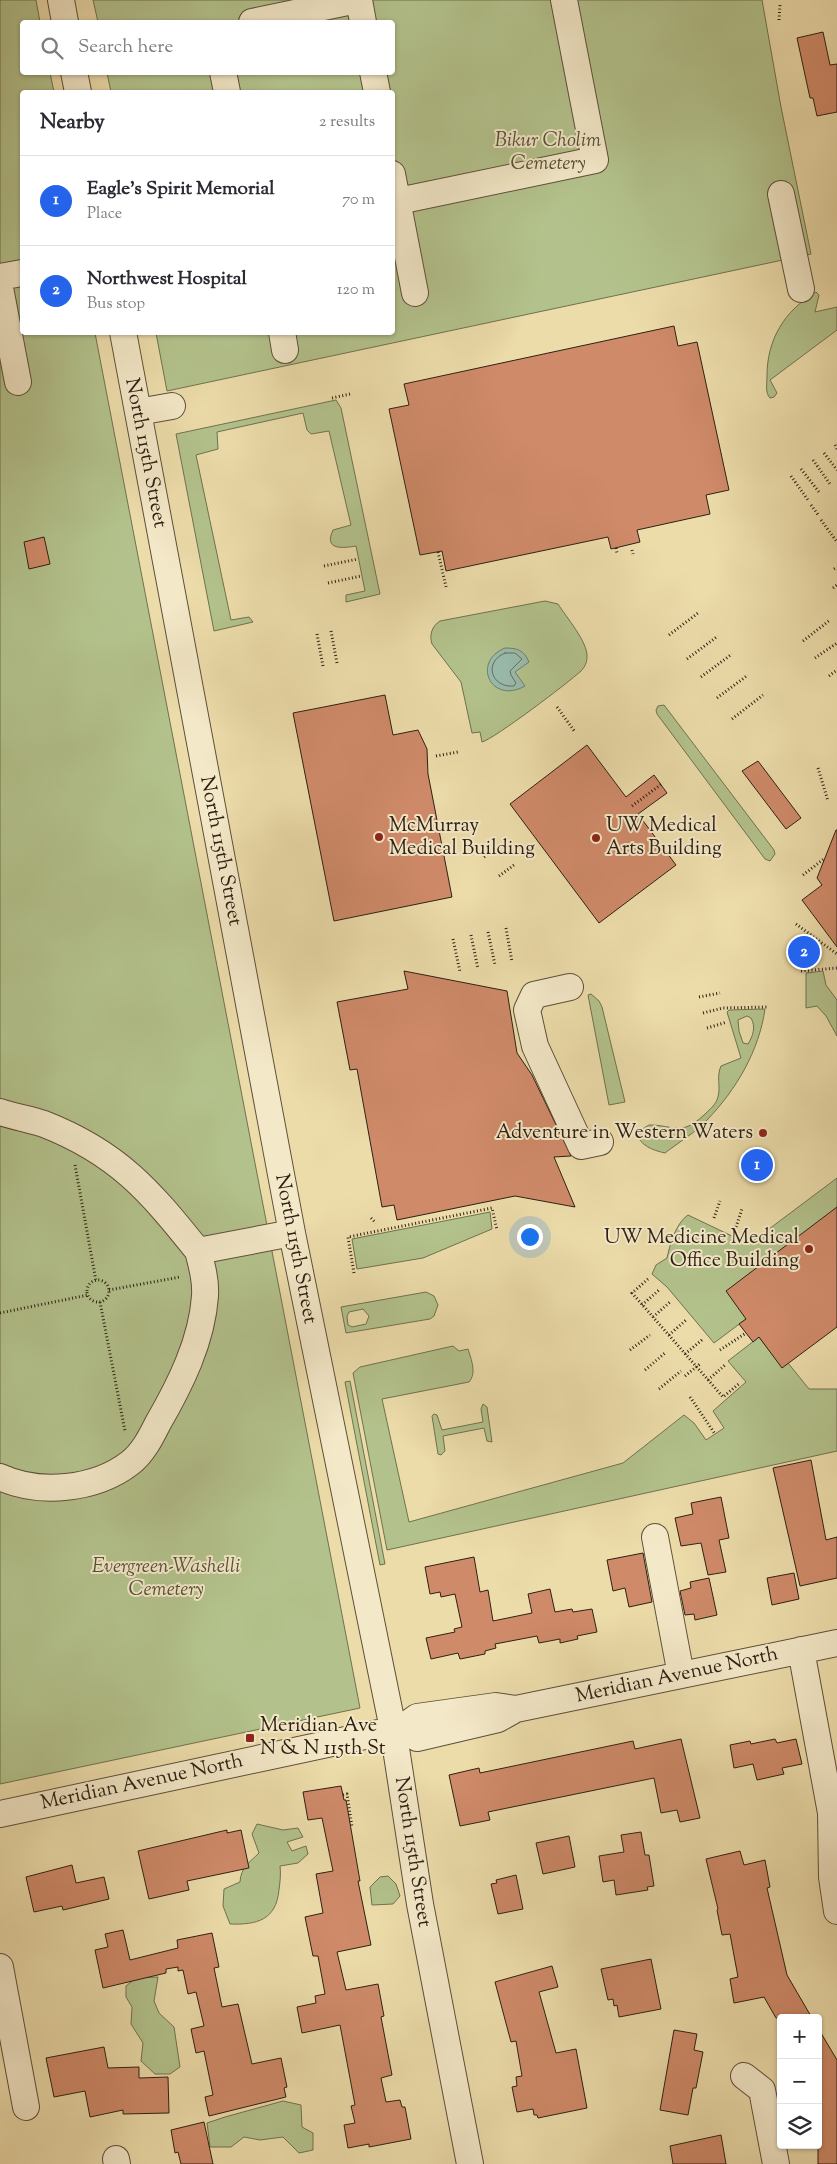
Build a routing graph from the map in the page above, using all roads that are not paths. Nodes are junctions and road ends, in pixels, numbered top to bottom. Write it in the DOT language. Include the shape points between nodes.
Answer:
graph roads {
  1 [pos="61,0"];
  2 [pos="358,0"];
  3 [pos="564,0"];
  4 [pos="65,20"];
  5 [pos="262,20"];
  6 [pos="363,20"];
  7 [pos="75,75"];
  8 [pos="224,75"];
  9 [pos="374,75"];
  10 [pos="78,90"];
  11 [pos="227,90"];
  12 [pos="377,90"];
  13 [pos="395,191"];
  14 [pos="781,194"];
  15 [pos="395,195"];
  16 [pos="20,273"];
  17 [pos="0,277"];
  18 [pos="0,288"];
  19 [pos="801,289"];
  20 [pos="415,293"];
  21 [pos="124,335"];
  22 [pos="18,382"];
  23 [pos="172,406"];
  24 [pos="138,412"];
  25 [pos="570,987"];
  26 [pos="0,1112"];
  27 [pos="600,1142"];
  28 [pos="292,1233"];
  29 [pos="201,1262"];
  30 [pos="0,1477"];
  31 [pos="655,1537"];
  32 [pos="837,1643"];
  33 [pos="801,1650"];
  34 [pos="681,1675"];
  35 [pos="397,1728"];
  36 [pos="0,1814"];
  37 [pos="837,1911"];
  38 [pos="0,1967"];
  39 [pos="744,2076"];
  40 [pos="26,2106"];
  41 [pos="470,2164"];
  42 [pos="776,2164"];
  1 -- 4 [label="street"];
  2 -- 5 [label="street"];
  2 -- 6 [label="street"];
  3 -- 13 [label="street" via="595,160 408,199"];
  7 -- 10 [label="street"];
  8 -- 11 [label="street"];
  9 -- 12 [label="street"];
  14 -- 19 [label="street"];
  15 -- 20 [label="street"];
  16 -- 17 [label="street"];
  18 -- 22 [label="street"];
  21 -- 24 [label="street, North 115th Street"];
  23 -- 24 [label="street"];
  24 -- 28 [label="street, North 115th Street"];
  25 -- 27 [label="street" via="534,996 527,1010 535,1046 581,1146"];
  26 -- 29 [label="street" via="70,1135 111,1158 162,1206"];
  28 -- 29 [label="street"];
  28 -- 35 [label="street, North 115th Street"];
  29 -- 30 [label="street" via="205,1296 190,1358 176,1392 146,1445 131,1462 117,1472 72,1486 34,1487"];
  31 -- 34 [label="street"];
  32 -- 33 [label="street, Meridian Avenue North"];
  33 -- 34 [label="street, Meridian Avenue North"];
  33 -- 37 [label="street" via="830,1812 832,1877"];
  34 -- 35 [label="street, Meridian Avenue North" via="516,1709 498,1719 417,1738"];
  35 -- 36 [label="street, Meridian Avenue North"];
  35 -- 41 [label="street, North 115th Street" via="420,1904"];
  38 -- 40 [label="street"];
  39 -- 42 [label="street" via="762,2090"];
}
